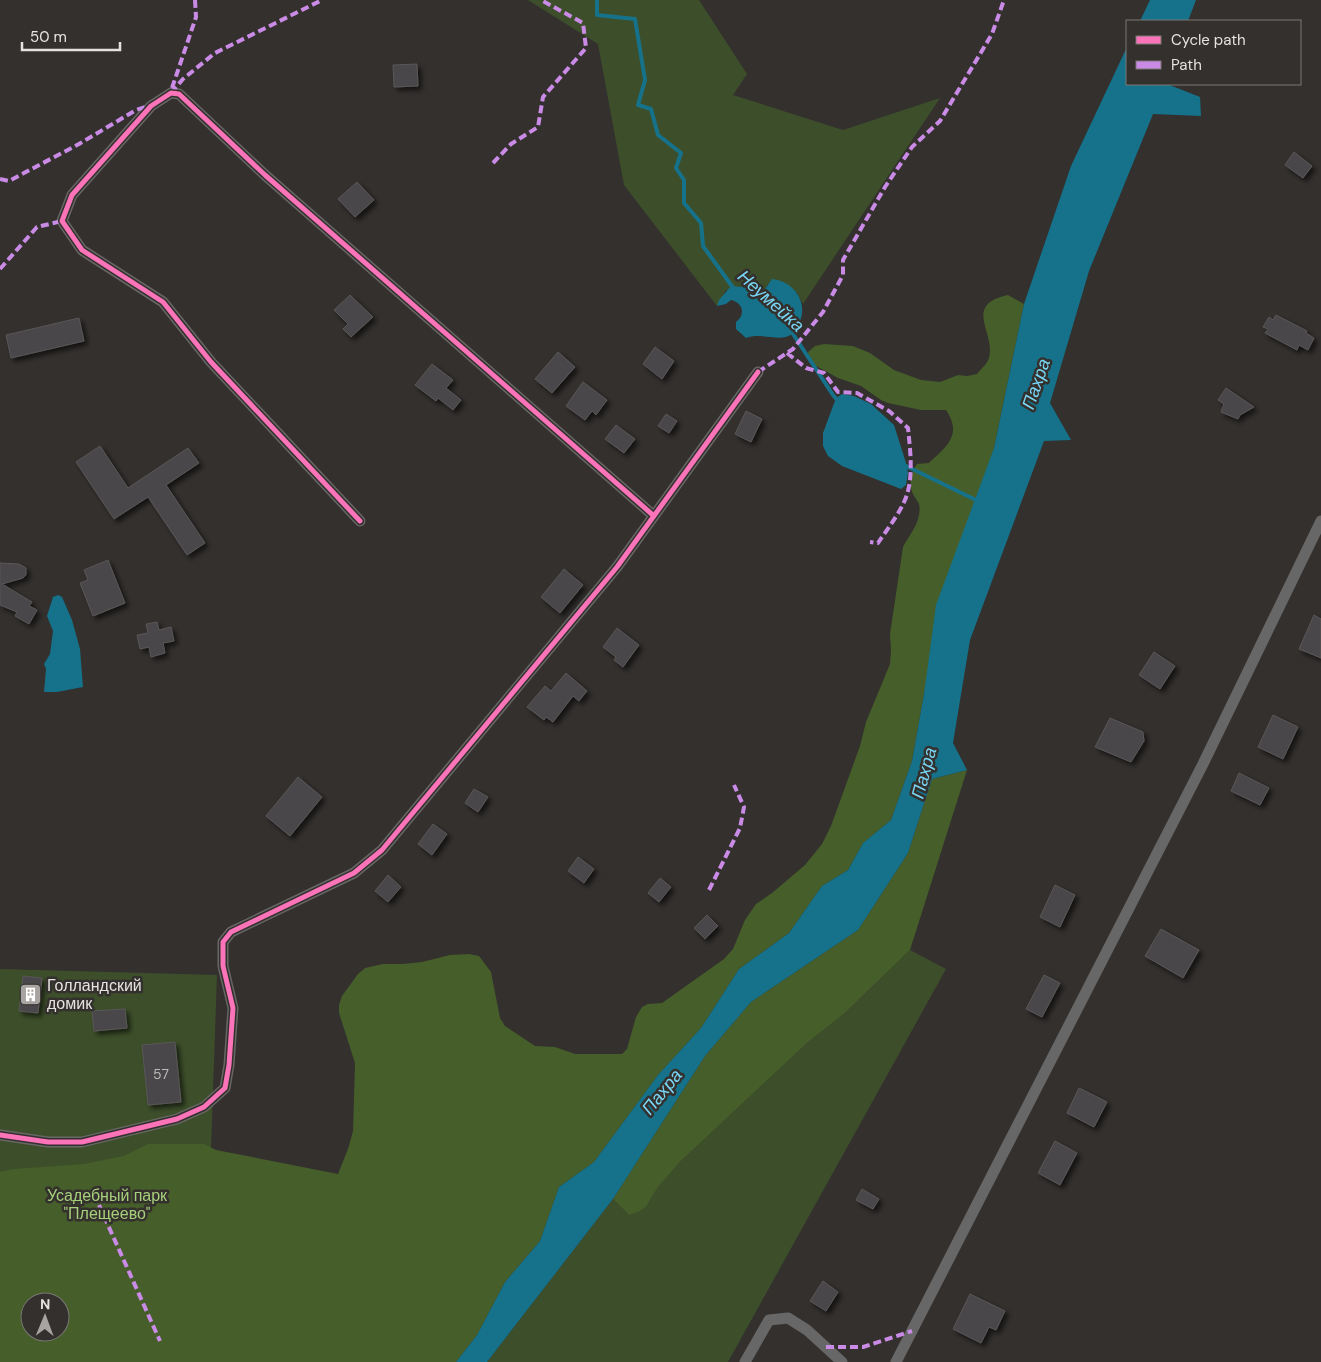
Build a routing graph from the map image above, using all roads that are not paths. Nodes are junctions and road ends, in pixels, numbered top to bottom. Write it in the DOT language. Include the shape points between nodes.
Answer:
graph roads {
  1 [pos="758,372"];
  2 [pos="654,516"];
  3 [pos="360,521"];
  4 [pos="1321,521"];
  5 [pos="0,1135"];
  6 [pos="745,1362"];
  7 [pos="842,1362"];
  8 [pos="896,1362"];
  1 -- 2 [label="street"];
  2 -- 3 [label="street" via="265,175 179,94 170,94 151,106 72,195 62,221 82,250 163,302 210,362"];
  2 -- 5 [label="street" via="617,567 382,850 354,873 231,932 223,942 222,966 233,1008 229,1065 224,1088 204,1107 177,1119 82,1142 48,1142"];
  4 -- 8 [label="street" via="1202,764"];
  6 -- 7 [label="street" via="769,1320 788,1318 807,1330"];
}
